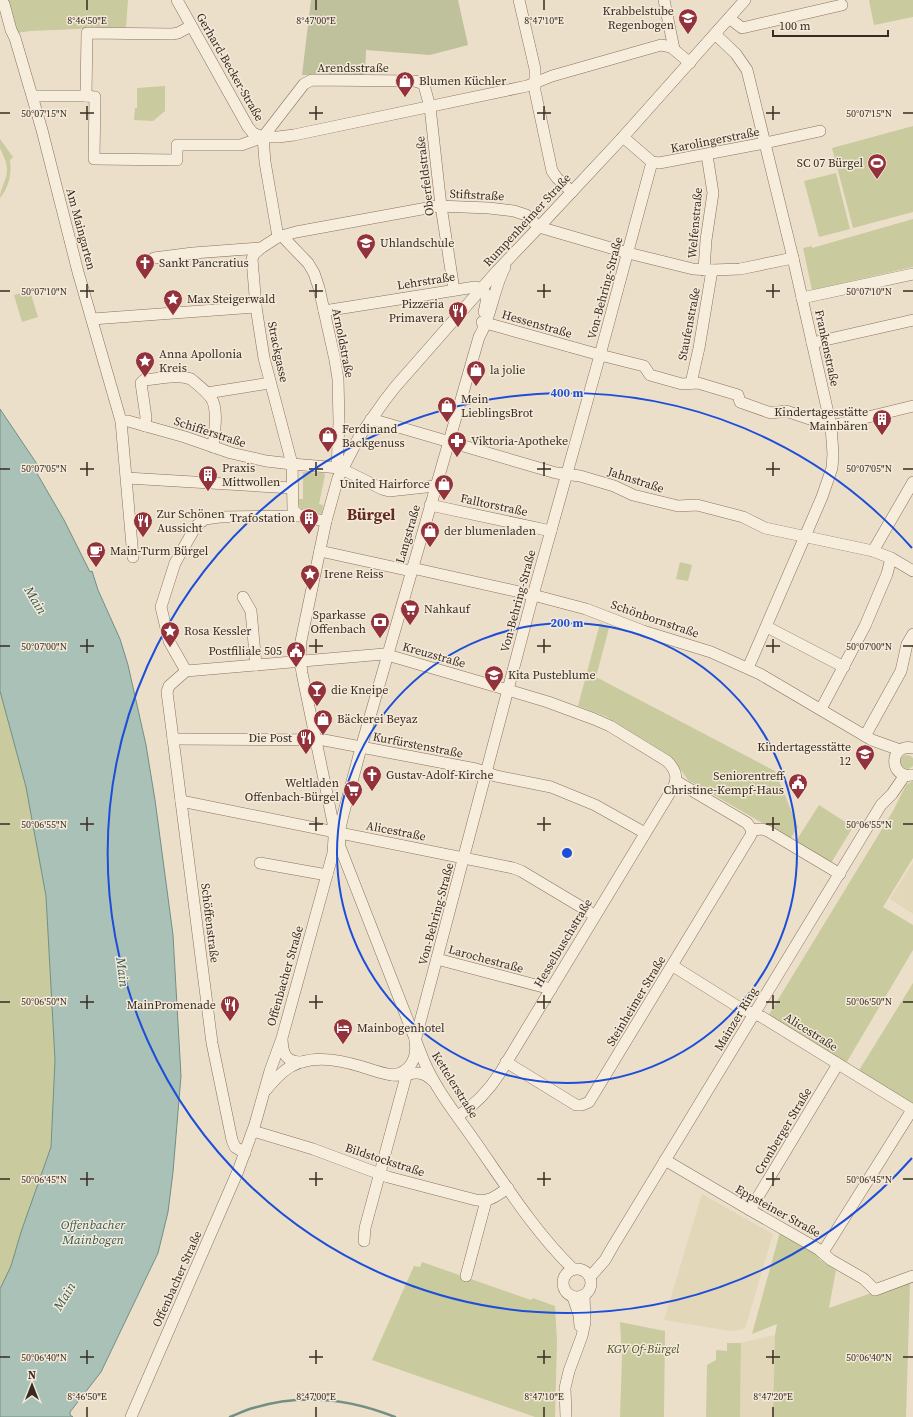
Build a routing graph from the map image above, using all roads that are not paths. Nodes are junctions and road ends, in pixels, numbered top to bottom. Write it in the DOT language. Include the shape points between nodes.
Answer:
graph roads {
  1 [pos="177,0"];
  2 [pos="519,0"];
  3 [pos="664,0"];
  4 [pos="745,0"];
  5 [pos="4,4"];
  6 [pos="842,5"];
  7 [pos="729,18"];
  8 [pos="191,26"];
  9 [pos="715,34"];
  10 [pos="674,49"];
  11 [pos="690,63"];
  12 [pos="534,83"];
  13 [pos="33,96"];
  14 [pos="86,96"];
  15 [pos="430,107"];
  16 [pos="820,131"];
  17 [pos="263,136"];
  18 [pos="623,136"];
  19 [pos="766,143"];
  20 [pos="707,155"];
  21 [pos="652,162"];
  22 [pos="572,192"];
  23 [pos="441,206"];
  24 [pos="539,227"];
  25 [pos="280,237"];
  26 [pos="261,248"];
  27 [pos="519,249"];
  28 [pos="628,252"];
  29 [pos="154,258"];
  30 [pos="793,258"];
  31 [pos="708,270"];
  32 [pos="913,274"];
  33 [pos="481,288"];
  34 [pos="454,290"];
  35 [pos="802,298"];
  36 [pos="256,307"];
  37 [pos="324,311"];
  38 [pos="92,319"];
  39 [pos="913,320"];
  40 [pos="484,322"];
  41 [pos="812,343"];
  42 [pos="600,355"];
  43 [pos="270,383"];
  44 [pos="691,383"];
  45 [pos="207,393"];
  46 [pos="913,406"];
  47 [pos="371,419"];
  48 [pos="121,421"];
  49 [pos="145,426"];
  50 [pos="831,426"];
  51 [pos="448,442"];
  52 [pos="213,448"];
  53 [pos="292,464"];
  54 [pos="339,468"];
  55 [pos="567,474"];
  56 [pos="127,478"];
  57 [pos="913,482"];
  58 [pos="435,486"];
  59 [pos="292,488"];
  60 [pos="430,504"];
  61 [pos="303,516"];
  62 [pos="326,521"];
  63 [pos="551,531"];
  64 [pos="805,536"];
  65 [pos="320,551"];
  66 [pos="873,551"];
  67 [pos="133,557"];
  68 [pos="891,558"];
  69 [pos="412,570"];
  70 [pos="913,571"];
  71 [pos="533,595"];
  72 [pos="243,597"];
  73 [pos="767,627"];
  74 [pos="913,634"];
  75 [pos="388,655"];
  76 [pos="301,660"];
  77 [pos="256,665"];
  78 [pos="844,667"];
  79 [pos="748,668"];
  80 [pos="186,671"];
  81 [pos="508,690"];
  82 [pos="821,710"];
  83 [pos="869,738"];
  84 [pos="173,739"];
  85 [pos="316,740"];
  86 [pos="913,747"];
  87 [pos="361,748"];
  88 [pos="902,765"];
  89 [pos="486,773"];
  90 [pos="676,777"];
  91 [pos="181,801"];
  92 [pos="345,806"];
  93 [pos="330,810"];
  94 [pos="752,830"];
  95 [pos="336,833"];
  96 [pos="645,833"];
  97 [pos="464,858"];
  98 [pos="260,863"];
  99 [pos="327,874"];
  100 [pos="840,874"];
  101 [pos="355,886"];
  102 [pos="594,916"];
  103 [pos="437,959"];
  104 [pos="673,966"];
  105 [pos="551,989"];
  106 [pos="754,1014"];
  107 [pos="282,1038"];
  108 [pos="415,1041"];
  109 [pos="305,1062"];
  110 [pos="506,1062"];
  111 [pos="838,1064"];
  112 [pos="407,1072"];
  113 [pos="438,1087"];
  114 [pos="264,1092"];
  115 [pos="913,1110"];
  116 [pos="458,1116"];
  117 [pos="253,1131"];
  118 [pos="245,1153"];
  119 [pos="665,1160"];
  120 [pos="380,1174"];
  121 [pos="508,1188"];
  122 [pos="486,1201"];
  123 [pos="750,1210"];
  124 [pos="364,1241"];
  125 [pos="823,1252"];
  126 [pos="578,1273"];
  127 [pos="466,1276"];
  128 [pos="913,1276"];
  129 [pos="584,1295"];
  130 [pos="573,1297"];
  131 [pos="582,1336"];
  132 [pos="131,1417"];
  133 [pos="566,1417"];
  1 -- 8 [label="street, Gerhard-Becker-Straße"];
  2 -- 12 [label="street" via="535,69"];
  3 -- 10 [label="street"];
  4 -- 7 [label="street, Rumpenheimer Straße"];
  5 -- 13 [label="street, Am Maingarten"];
  6 -- 7 [label="street" via="742,28"];
  7 -- 9 [label="street, Rumpenheimer Straße"];
  8 -- 14 [label="street" via="172,34 87,33"];
  8 -- 17 [label="street, Gerhard-Becker-Straße" via="249,129"];
  9 -- 11 [label="street, Rumpenheimer Straße"];
  9 -- 19 [label="street, Frankenstraße" via="748,70"];
  10 -- 11 [label="street"];
  10 -- 12 [label="street" via="667,45 658,45"];
  11 -- 18 [label="street, Rumpenheimer Straße"];
  12 -- 15 [label="street"];
  12 -- 22 [label="street" via="552,171"];
  13 -- 14 [label="street"];
  13 -- 38 [label="street, Am Maingarten"];
  14 -- 17 [label="street" via="95,97 94,159 177,160 177,145 241,146"];
  15 -- 17 [label="street" via="294,135"];
  15 -- 17 [label="street, Arendsstraße" via="425,88 419,82 312,80 304,84"];
  15 -- 23 [label="street, Oberfeldstraße"];
  16 -- 19 [label="street, Karolingerstraße"];
  17 -- 25 [label="street, Gerhard-Becker-Straße" via="264,162"];
  18 -- 21 [label="street"];
  18 -- 22 [label="street, Rumpenheimer Straße"];
  19 -- 20 [label="street, Karolingerstraße"];
  19 -- 30 [label="street, Frankenstraße"];
  20 -- 21 [label="street, Karolingerstraße" via="663,163"];
  20 -- 31 [label="street, Welfenstraße" via="713,193 706,240"];
  21 -- 28 [label="street, Von-Behring-Straße"];
  22 -- 24 [label="street, Rumpenheimer Straße"];
  23 -- 24 [label="street, Stiftstraße" via="514,211 526,215"];
  23 -- 25 [label="street, Stiftstraße" via="304,230"];
  23 -- 34 [label="street, Oberfeldstraße"];
  24 -- 27 [label="street, Rumpenheimer Straße"];
  24 -- 28 [label="street, Stiftstraße"];
  25 -- 26 [label="street, Stiftstraße"];
  25 -- 37 [label="street, Arnoldstraße" via="303,257 312,269"];
  26 -- 29 [label="street, Stiftstraße"];
  26 -- 36 [label="street, Strackgasse" via="252,259"];
  27 -- 33 [label="street, Rumpenheimer Straße"];
  27 -- 40 [label="street, Langstraße" via="502,272"];
  28 -- 31 [label="street, Stiftstraße" via="680,266"];
  28 -- 42 [label="street, Von-Behring-Straße"];
  30 -- 31 [label="street, Stiftstraße" via="747,268"];
  30 -- 35 [label="street, Frankenstraße"];
  31 -- 44 [label="street, Staufenstraße" via="699,348"];
  32 -- 35 [label="street"];
  33 -- 34 [label="street, Lehrstraße"];
  33 -- 40 [label="street" via="486,293"];
  33 -- 47 [label="street, Rumpenheimer Straße" via="392,390"];
  34 -- 37 [label="street, Lehrstraße"];
  35 -- 41 [label="street, Frankenstraße"];
  36 -- 38 [label="street"];
  36 -- 43 [label="street, Strackgasse"];
  37 -- 54 [label="street, Arnoldstraße" via="338,379"];
  38 -- 48 [label="street, Am Maingarten"];
  39 -- 41 [label="street"];
  40 -- 42 [label="street, Hessenstraße"];
  40 -- 51 [label="street, Langstraße"];
  41 -- 50 [label="street, Frankenstraße"];
  42 -- 44 [label="street, Hessenstraße" via="644,366 650,375 682,384"];
  42 -- 55 [label="street, Von-Behring-Straße"];
  43 -- 45 [label="street"];
  43 -- 53 [label="street, Strackgasse"];
  44 -- 50 [label="street, Hessenstraße" via="738,395 740,402 771,413 786,411"];
  45 -- 49 [label="street" via="188,378 144,380 141,383"];
  45 -- 52 [label="street" via="215,407"];
  46 -- 50 [label="street"];
  47 -- 51 [label="street, Jahnstraße"];
  47 -- 54 [label="street, Rumpenheimer Straße"];
  48 -- 49 [label="street, Schifferstraße"];
  48 -- 56 [label="street, Am Maingarten"];
  49 -- 52 [label="street, Schifferstraße" via="186,437"];
  50 -- 64 [label="street, Frankenstraße" via="833,454 830,474"];
  51 -- 55 [label="street, Jahnstraße"];
  51 -- 58 [label="street, Langstraße"];
  52 -- 53 [label="street, Schifferstraße" via="258,460"];
  53 -- 54 [label="street, Schifferstraße"];
  53 -- 59 [label="street, Strackgasse"];
  54 -- 58 [label="street" via="389,491"];
  54 -- 62 [label="street, Offenbacher Straße"];
  55 -- 63 [label="street, Von-Behring-Straße"];
  55 -- 64 [label="street, Jahnstraße" via="614,486 633,495 678,506 697,505 746,519 762,527"];
  56 -- 59 [label="street"];
  56 -- 67 [label="street, Am Maingarten"];
  57 -- 66 [label="street"];
  58 -- 60 [label="street, Langstraße"];
  59 -- 61 [label="street, Strackgasse" via="293,509 296,514"];
  60 -- 63 [label="street, Falltorstraße"];
  60 -- 69 [label="street, Langstraße"];
  61 -- 62 [label="street"];
  61 -- 80 [label="street" via="220,517 205,519 196,526 175,563 161,607 169,641"];
  62 -- 65 [label="street, Offenbacher Straße"];
  63 -- 71 [label="street, Von-Behring-Straße"];
  64 -- 66 [label="street, Jahnstraße"];
  64 -- 73 [label="street, Frankenstraße"];
  65 -- 69 [label="street, Schönbornstraße"];
  65 -- 76 [label="street, Offenbacher Straße" via="301,641"];
  66 -- 68 [label="street, Jahnstraße"];
  68 -- 70 [label="street, Jahnstraße"];
  68 -- 78 [label="street" via="870,615"];
  69 -- 71 [label="street, Schönbornstraße"];
  69 -- 75 [label="street, Langstraße"];
  71 -- 79 [label="street, Schönbornstraße" via="591,611"];
  71 -- 81 [label="street, Von-Behring-Straße"];
  72 -- 77 [label="street" via="251,612"];
  73 -- 78 [label="street"];
  73 -- 79 [label="street, Frankenstraße"];
  74 -- 83 [label="street" via="907,644 901,671"];
  75 -- 76 [label="street, Kreuzstraße"];
  75 -- 81 [label="street, Kreuzstraße"];
  75 -- 87 [label="street, Langstraße"];
  76 -- 77 [label="street, Kreuzstraße"];
  76 -- 85 [label="street, Offenbacher Straße"];
  77 -- 80 [label="street, Kreuzstraße"];
  78 -- 82 [label="street"];
  79 -- 82 [label="street, Schönbornstraße"];
  80 -- 84 [label="street, Schöffenstraße" via="168,688"];
  81 -- 89 [label="street, Von-Behring-Straße"];
  81 -- 90 [label="street, Kreuzstraße" via="603,722 667,761 673,766"];
  82 -- 83 [label="street, Schönbornstraße"];
  83 -- 88 [label="street, Schönbornstraße"];
  84 -- 85 [label="street, Kurfürstenstraße"];
  84 -- 91 [label="street, Schöffenstraße"];
  85 -- 87 [label="street, Kurfürstenstraße"];
  85 -- 93 [label="street, Offenbacher Straße"];
  86 -- 88 [label="street" via="903,748"];
  87 -- 89 [label="street, Kurfürstenstraße"];
  87 -- 92 [label="street, Langstraße"];
  88 -- 100 [label="street, Mainzer Ring" via="892,794 881,805"];
  89 -- 96 [label="street, Kurfürstenstraße" via="558,789 595,805"];
  89 -- 97 [label="street, Von-Behring-Straße"];
  90 -- 94 [label="street" via="747,823"];
  90 -- 96 [label="street, Hesselbuschstraße"];
  91 -- 95 [label="street, Alicestraße"];
  91 -- 118 [label="street, Schöffenstraße" via="214,1055 232,1140 235,1147"];
  92 -- 93 [label="street" via="339,813"];
  92 -- 95 [label="street, Langstraße"];
  93 -- 95 [label="street, Offenbacher Straße"];
  94 -- 100 [label="street" via="768,831"];
  94 -- 104 [label="street, Steinheimer Straße" via="752,835"];
  95 -- 97 [label="street, Alicestraße"];
  95 -- 99 [label="street, Offenbacher Straße"];
  95 -- 101 [label="street, Kettelerstraße"];
  96 -- 102 [label="street, Hesselbuschstraße"];
  97 -- 102 [label="street, Alicestraße" via="517,869"];
  97 -- 103 [label="street, Von-Behring-Straße"];
  98 -- 99 [label="street"];
  99 -- 101 [label="street, Kettelerstraße" via="335,867 346,868"];
  99 -- 107 [label="street, Offenbacher Straße"];
  100 -- 106 [label="street, Mainzer Ring"];
  101 -- 108 [label="street, Kettelerstraße"];
  102 -- 105 [label="street, Hesselbuschstraße"];
  103 -- 105 [label="street, Larochestraße"];
  103 -- 108 [label="street, Von-Behring-Straße"];
  104 -- 106 [label="street, Alicestraße"];
  104 -- 110 [label="street, Steinheimer Straße" via="591,1100 586,1104 576,1105"];
  105 -- 110 [label="street, Hesselbuschstraße"];
  106 -- 111 [label="street, Alicestraße"];
  106 -- 119 [label="street, Mainzer Ring"];
  107 -- 109 [label="street" via="283,1051 287,1058"];
  107 -- 114 [label="street, Offenbacher Straße"];
  108 -- 112 [label="street, Von-Behring-Straße" via="415,1057"];
  108 -- 113 [label="street, Kettelerstraße"];
  109 -- 112 [label="street" via="321,1059 338,1060 392,1075"];
  109 -- 114 [label="street" via="284,1071"];
  110 -- 116 [label="street, Hesselbuschstraße" via="482,1096"];
  111 -- 115 [label="street, Alicestraße"];
  111 -- 123 [label="street, Cronberger Straße"];
  112 -- 113 [label="street" via="425,1074"];
  112 -- 120 [label="street, Von-Behring-Straße"];
  113 -- 116 [label="street, Kettelerstraße"];
  114 -- 117 [label="street, Offenbacher Straße"];
  115 -- 125 [label="street"];
  116 -- 121 [label="street, Kettelerstraße"];
  117 -- 118 [label="street, Offenbacher Straße"];
  117 -- 120 [label="street, Bildstockstraße" via="313,1149"];
  118 -- 132 [label="street, Offenbacher Straße"];
  119 -- 123 [label="street, Eppsteiner Straße"];
  119 -- 126 [label="street, Mainzer Ring" via="605,1260"];
  120 -- 122 [label="street, Bildstockstraße"];
  120 -- 124 [label="street, Von-Behring-Straße"];
  121 -- 122 [label="street"];
  121 -- 126 [label="street, Kettelerstraße" via="544,1238"];
  122 -- 127 [label="street"];
  123 -- 125 [label="street, Eppsteiner Straße"];
  125 -- 128 [label="street, Eppsteiner Straße" via="875,1290"];
  126 -- 129 [label="street" via="591,1281 590,1289"];
  126 -- 130 [label="street" via="562,1280 563,1289"];
  129 -- 130 [label="street"];
  129 -- 131 [label="street" via="585,1322"];
  130 -- 131 [label="street"];
  131 -- 133 [label="street" via="565,1388"];
}
